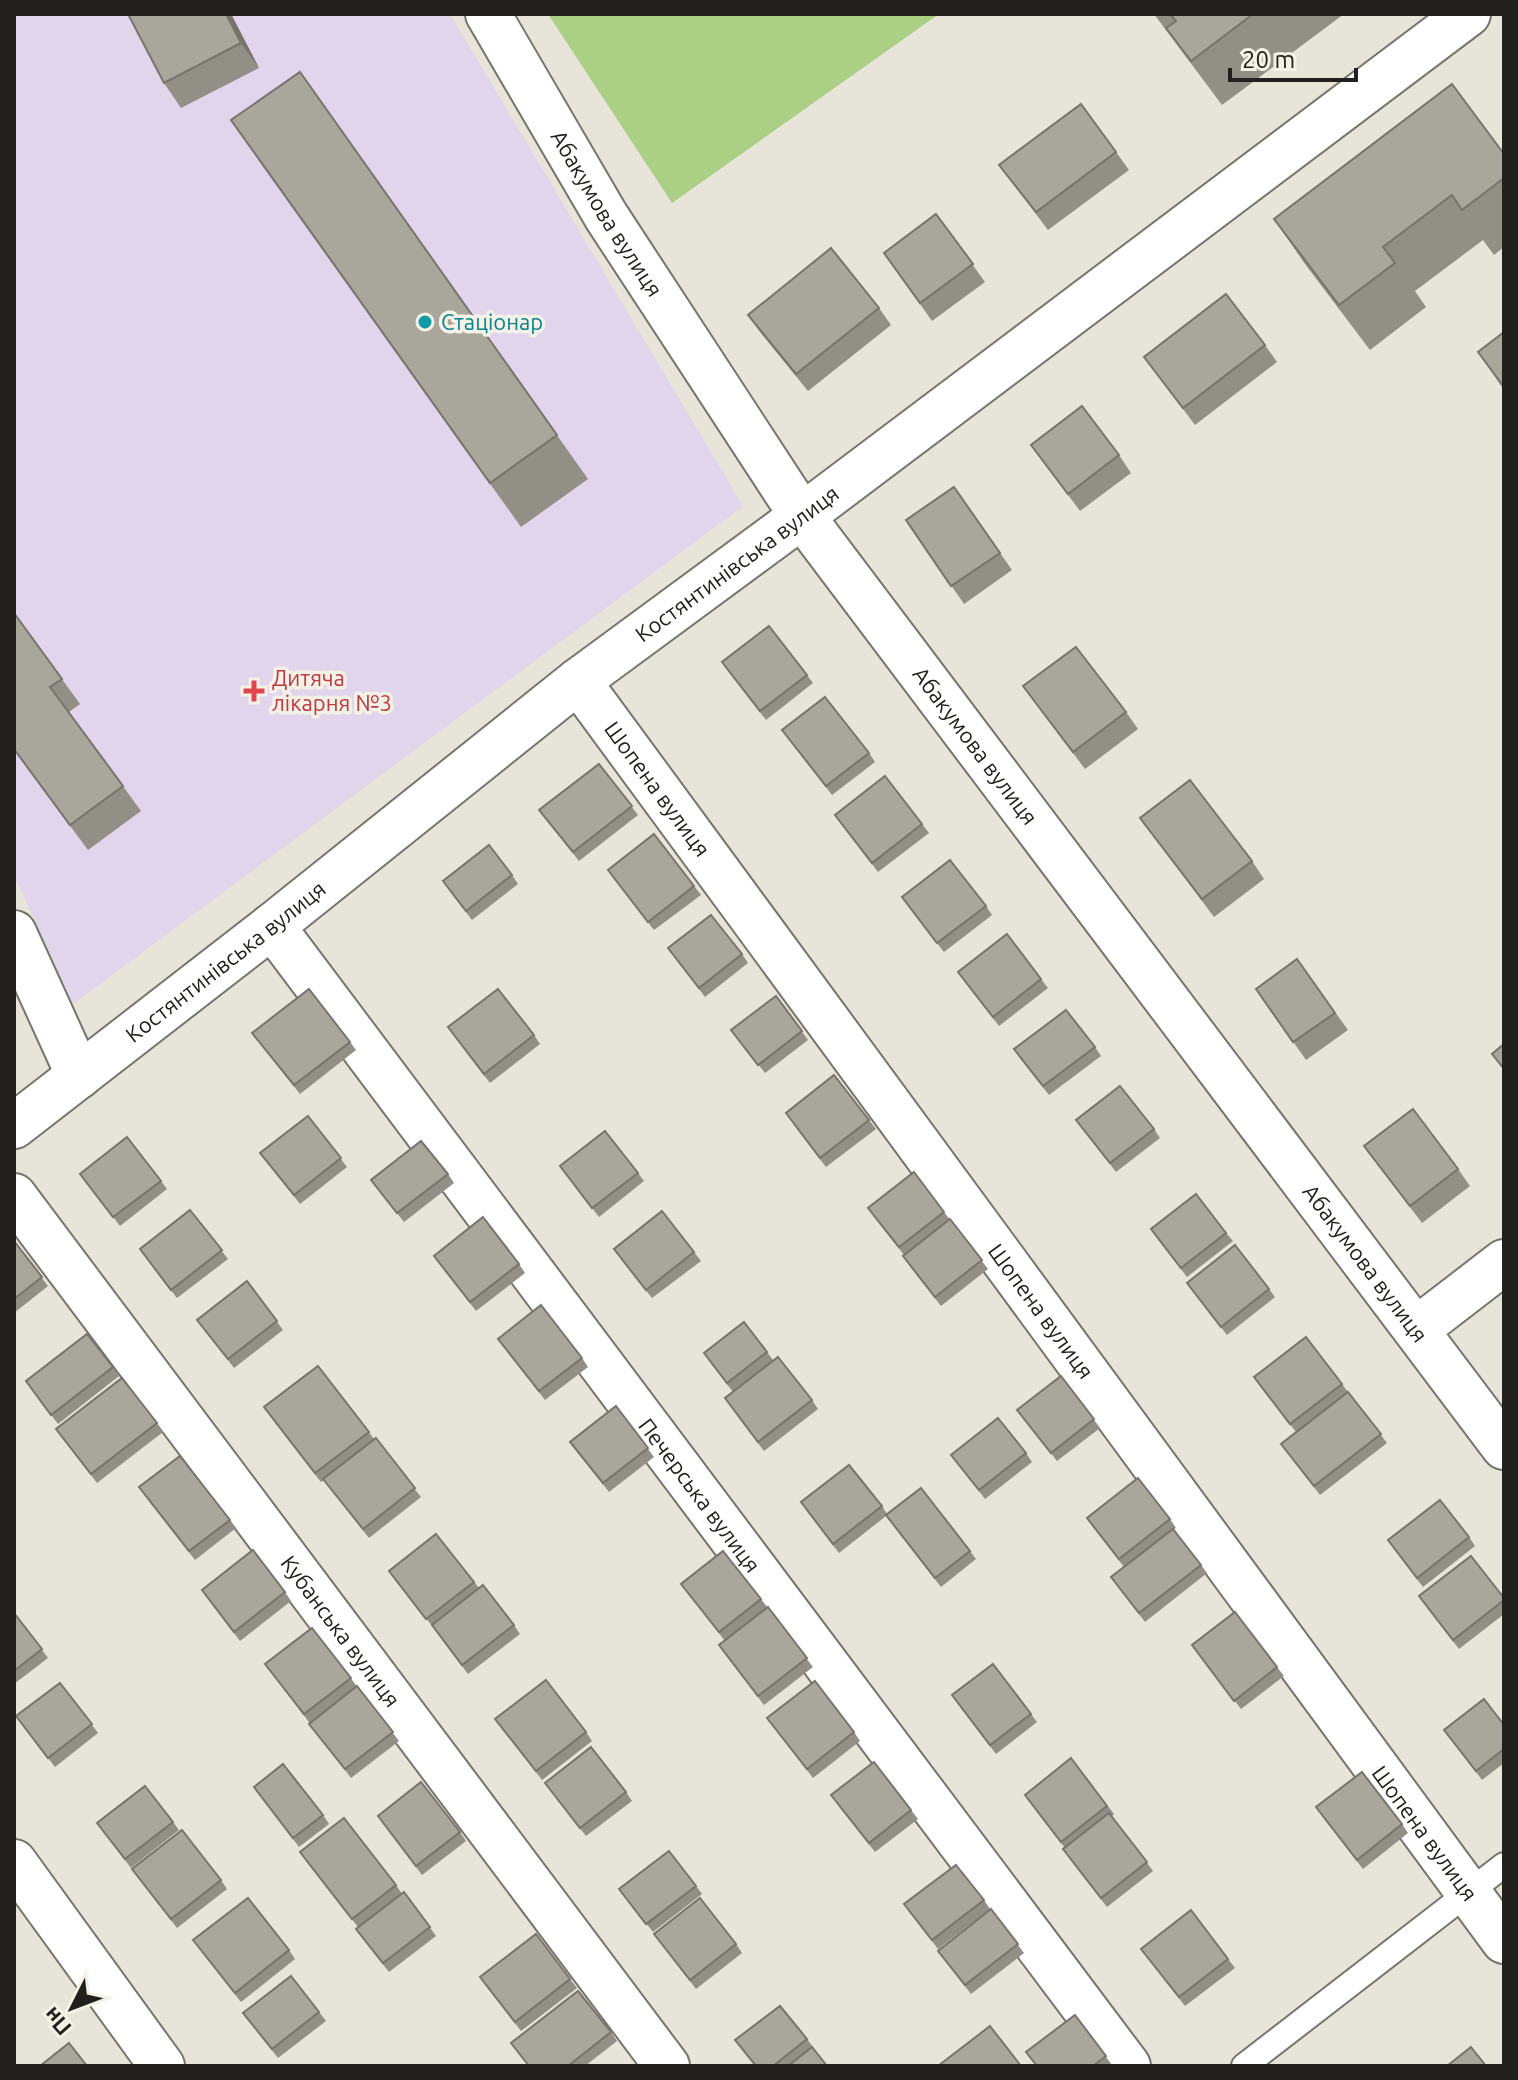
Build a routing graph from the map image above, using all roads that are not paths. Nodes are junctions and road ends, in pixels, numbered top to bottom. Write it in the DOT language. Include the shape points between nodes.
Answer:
graph roads {
  1 [pos="488,14"];
  2 [pos="1468,14"];
  3 [pos="802,516"];
  4 [pos="578,681"];
  5 [pos="272,926"];
  6 [pos="14,933"];
  7 [pos="79,1076"];
  8 [pos="14,1126"];
  9 [pos="14,1196"];
  10 [pos="1504,1262"];
  11 [pos="1417,1329"];
  12 [pos="1504,1447"];
  13 [pos="14,1862"];
  14 [pos="1504,1865"];
  15 [pos="1467,1893"];
  16 [pos="1504,1941"];
  17 [pos="162,2066"];
  18 [pos="667,2066"];
  19 [pos="1128,2066"];
  20 [pos="1244,2066"];
  1 -- 3 [label="street, Абакумова вулиця" via="606,216"];
  2 -- 3 [label="street, Костянтинівська вулиця"];
  3 -- 4 [label="street, Костянтинівська вулиця"];
  3 -- 11 [label="street, Абакумова вулиця"];
  4 -- 5 [label="street, Костянтинівська вулиця"];
  4 -- 15 [label="street, Шопена вулиця"];
  5 -- 7 [label="street, Костянтинівська вулиця"];
  5 -- 19 [label="street, Печерська вулиця"];
  6 -- 7 [label="street"];
  7 -- 8 [label="street, Костянтинівська вулиця"];
  9 -- 18 [label="street, Кубанська вулиця"];
  10 -- 11 [label="street"];
  11 -- 12 [label="street, Абакумова вулиця"];
  13 -- 17 [label="street"];
  14 -- 15 [label="lane"];
  15 -- 16 [label="street, Шопена вулиця"];
  15 -- 20 [label="lane"];
}
